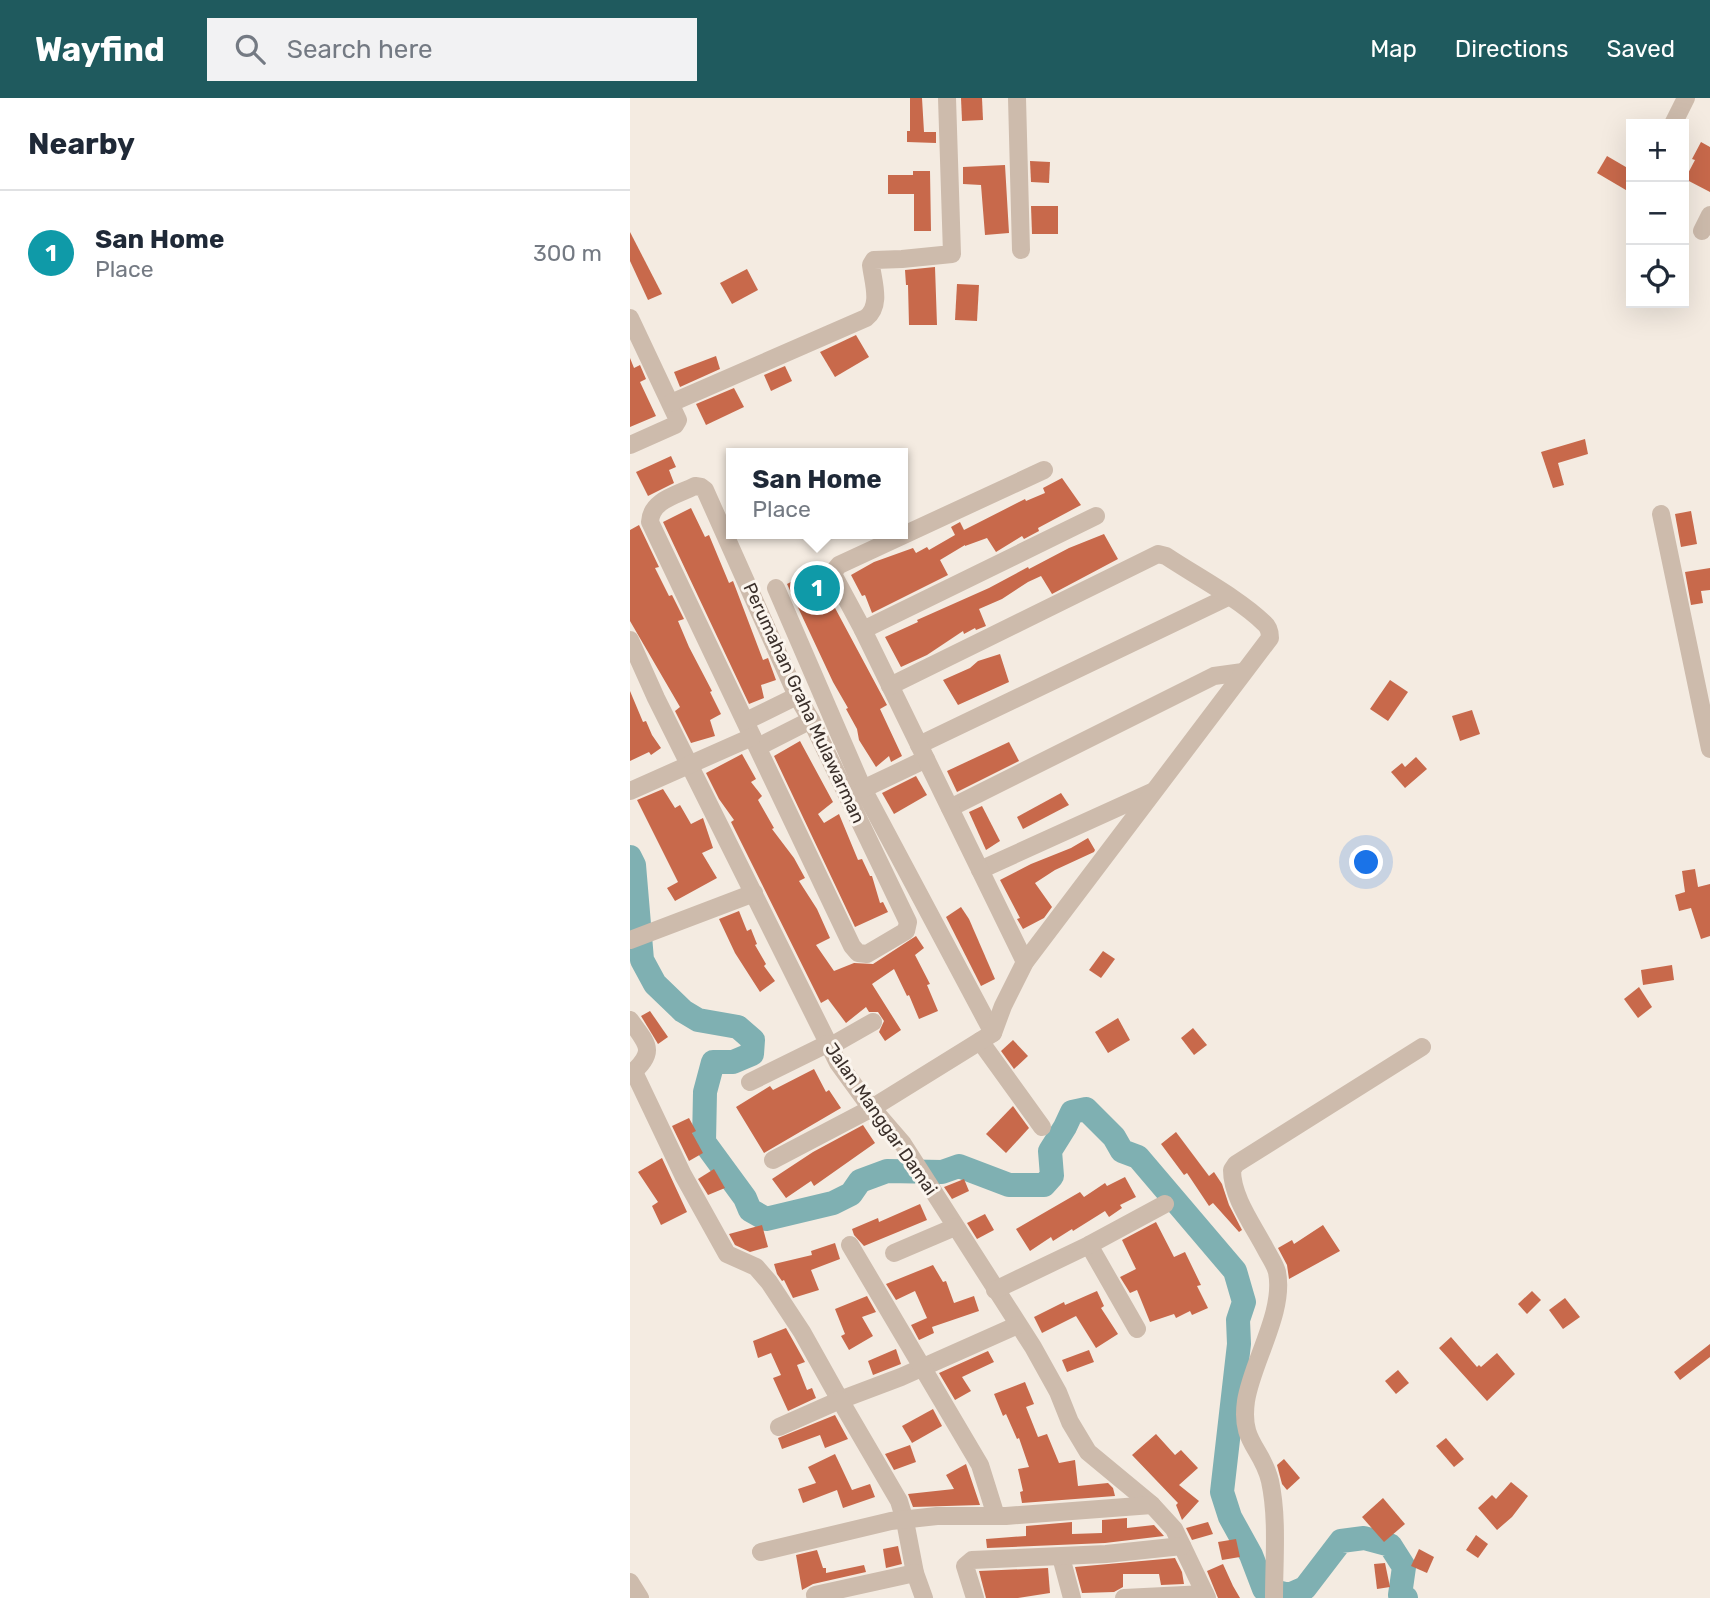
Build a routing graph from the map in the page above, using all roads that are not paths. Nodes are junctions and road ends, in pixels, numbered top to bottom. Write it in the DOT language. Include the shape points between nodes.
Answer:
graph roads {
  1 [pos="947,98"];
  2 [pos="1017,98"];
  3 [pos="1686,98"];
  4 [pos="1676,119"];
  5 [pos="1021,250"];
  6 [pos="630,318"];
  7 [pos="671,403"];
  8 [pos="630,444"];
  9 [pos="1044,470"];
  10 [pos="1661,514"];
  11 [pos="1097,516"];
  12 [pos="908,533"];
  13 [pos="726,538"];
  14 [pos="727,539"];
  15 [pos="895,539"];
  16 [pos="776,588"];
  17 [pos="1228,597"];
  18 [pos="863,631"];
  19 [pos="630,640"];
  20 [pos="1243,673"];
  21 [pos="890,686"];
  22 [pos="797,696"];
  23 [pos="811,720"];
  24 [pos="752,735"];
  25 [pos="1710,749"];
  26 [pos="923,752"];
  27 [pos="689,764"];
  28 [pos="863,789"];
  29 [pos="1156,790"];
  30 [pos="630,792"];
  31 [pos="950,808"];
  32 [pos="980,870"];
  33 [pos="754,894"];
  34 [pos="630,940"];
  35 [pos="1025,962"];
  36 [pos="630,1020"];
  37 [pos="873,1022"];
  38 [pos="987,1037"];
  39 [pos="828,1046"];
  40 [pos="1422,1047"];
  41 [pos="632,1073"];
  42 [pos="750,1082"];
  43 [pos="872,1108"];
  44 [pos="1042,1126"];
  45 [pos="773,1160"];
  46 [pos="1165,1204"];
  47 [pos="955,1227"];
  48 [pos="850,1245"];
  49 [pos="1089,1245"];
  50 [pos="894,1253"];
  51 [pos="995,1290"];
  52 [pos="1018,1325"];
  53 [pos="1137,1329"];
  54 [pos="922,1366"];
  55 [pos="840,1400"];
  56 [pos="779,1427"];
  57 [pos="1152,1505"];
  58 [pos="996,1516"];
  59 [pos="905,1521"];
  60 [pos="1182,1546"];
  61 [pos="761,1552"];
  62 [pos="1061,1556"];
  63 [pos="915,1573"];
  64 [pos="630,1582"];
  65 [pos="1274,1592"];
  66 [pos="815,1595"];
  67 [pos="1206,1596"];
  68 [pos="640,1598"];
  69 [pos="924,1598"];
  70 [pos="975,1598"];
  71 [pos="1072,1598"];
  72 [pos="1124,1598"];
  1 -- 7 [label="street" via="952,254 874,260 875,306 866,318"];
  2 -- 5 [label="street"];
  3 -- 4 [label="street"];
  6 -- 7 [label="street"];
  7 -- 8 [label="street" via="678,420 675,425"];
  9 -- 12 [label="street"];
  10 -- 25 [label="street"];
  11 -- 18 [label="street"];
  13 -- 24 [label="street, Perumahan Graha Mulawarman" via="701,487 651,511 650,522"];
  14 -- 22 [label="street, Perumahan Graha Mulawarman"];
  15 -- 18 [label="street" via="834,570"];
  16 -- 28 [label="street"];
  17 -- 20 [label="street" via="1266,624 1270,632"];
  17 -- 21 [label="street" via="1158,554"];
  17 -- 26 [label="street"];
  18 -- 21 [label="street"];
  19 -- 27 [label="street, Jalan Manggar Damai"];
  20 -- 29 [label="street"];
  20 -- 31 [label="street" via="1214,676"];
  21 -- 26 [label="street"];
  22 -- 23 [label="street, Perumahan Graha Mulawarman"];
  22 -- 24 [label="street"];
  23 -- 24 [label="street"];
  23 -- 24 [label="street, Perumahan Graha Mulawarman" via="908,922 906,931 867,954 852,946"];
  24 -- 27 [label="street"];
  26 -- 28 [label="street"];
  26 -- 31 [label="street"];
  27 -- 30 [label="street"];
  27 -- 33 [label="street, Jalan Manggar Damai"];
  28 -- 38 [label="street"];
  29 -- 32 [label="street"];
  29 -- 35 [label="street"];
  31 -- 32 [label="street"];
  32 -- 35 [label="street"];
  33 -- 34 [label="street"];
  33 -- 39 [label="street, Jalan Manggar Damai"];
  35 -- 38 [label="street"];
  36 -- 41 [label="street" via="648,1048"];
  37 -- 39 [label="street"];
  38 -- 43 [label="street"];
  38 -- 44 [label="street"];
  39 -- 42 [label="street"];
  39 -- 43 [label="street, Jalan Manggar Damai"];
  40 -- 65 [label="street" via="1232,1170 1234,1188 1277,1269 1279,1289 1245,1415 1247,1436 1269,1477 1274,1503"];
  41 -- 55 [label="street" via="638,1076 683,1175 727,1254 756,1267 769,1282"];
  43 -- 45 [label="street"];
  43 -- 47 [label="street, Jalan Manggar Damai" via="903,1144"];
  46 -- 49 [label="street"];
  47 -- 50 [label="street"];
  47 -- 51 [label="street, Jalan Manggar Damai"];
  48 -- 54 [label="street"];
  49 -- 51 [label="street"];
  49 -- 53 [label="street"];
  51 -- 52 [label="street, Jalan Manggar Damai"];
  52 -- 54 [label="street"];
  52 -- 57 [label="street, Jalan Manggar Damai" via="1088,1452"];
  54 -- 55 [label="street"];
  54 -- 58 [label="street" via="980,1465"];
  55 -- 56 [label="street"];
  55 -- 59 [label="street" via="899,1501"];
  57 -- 58 [label="street"];
  57 -- 60 [label="street, Jalan Manggar Damai" via="1174,1529"];
  58 -- 59 [label="street"];
  59 -- 61 [label="street"];
  59 -- 63 [label="street"];
  60 -- 62 [label="street"];
  60 -- 67 [label="street, Jalan Manggar Damai"];
  62 -- 70 [label="street" via="972,1560 965,1566"];
  62 -- 71 [label="street"];
  63 -- 66 [label="street"];
  63 -- 69 [label="street"];
  64 -- 68 [label="street"];
  67 -- 72 [label="street"];
}
